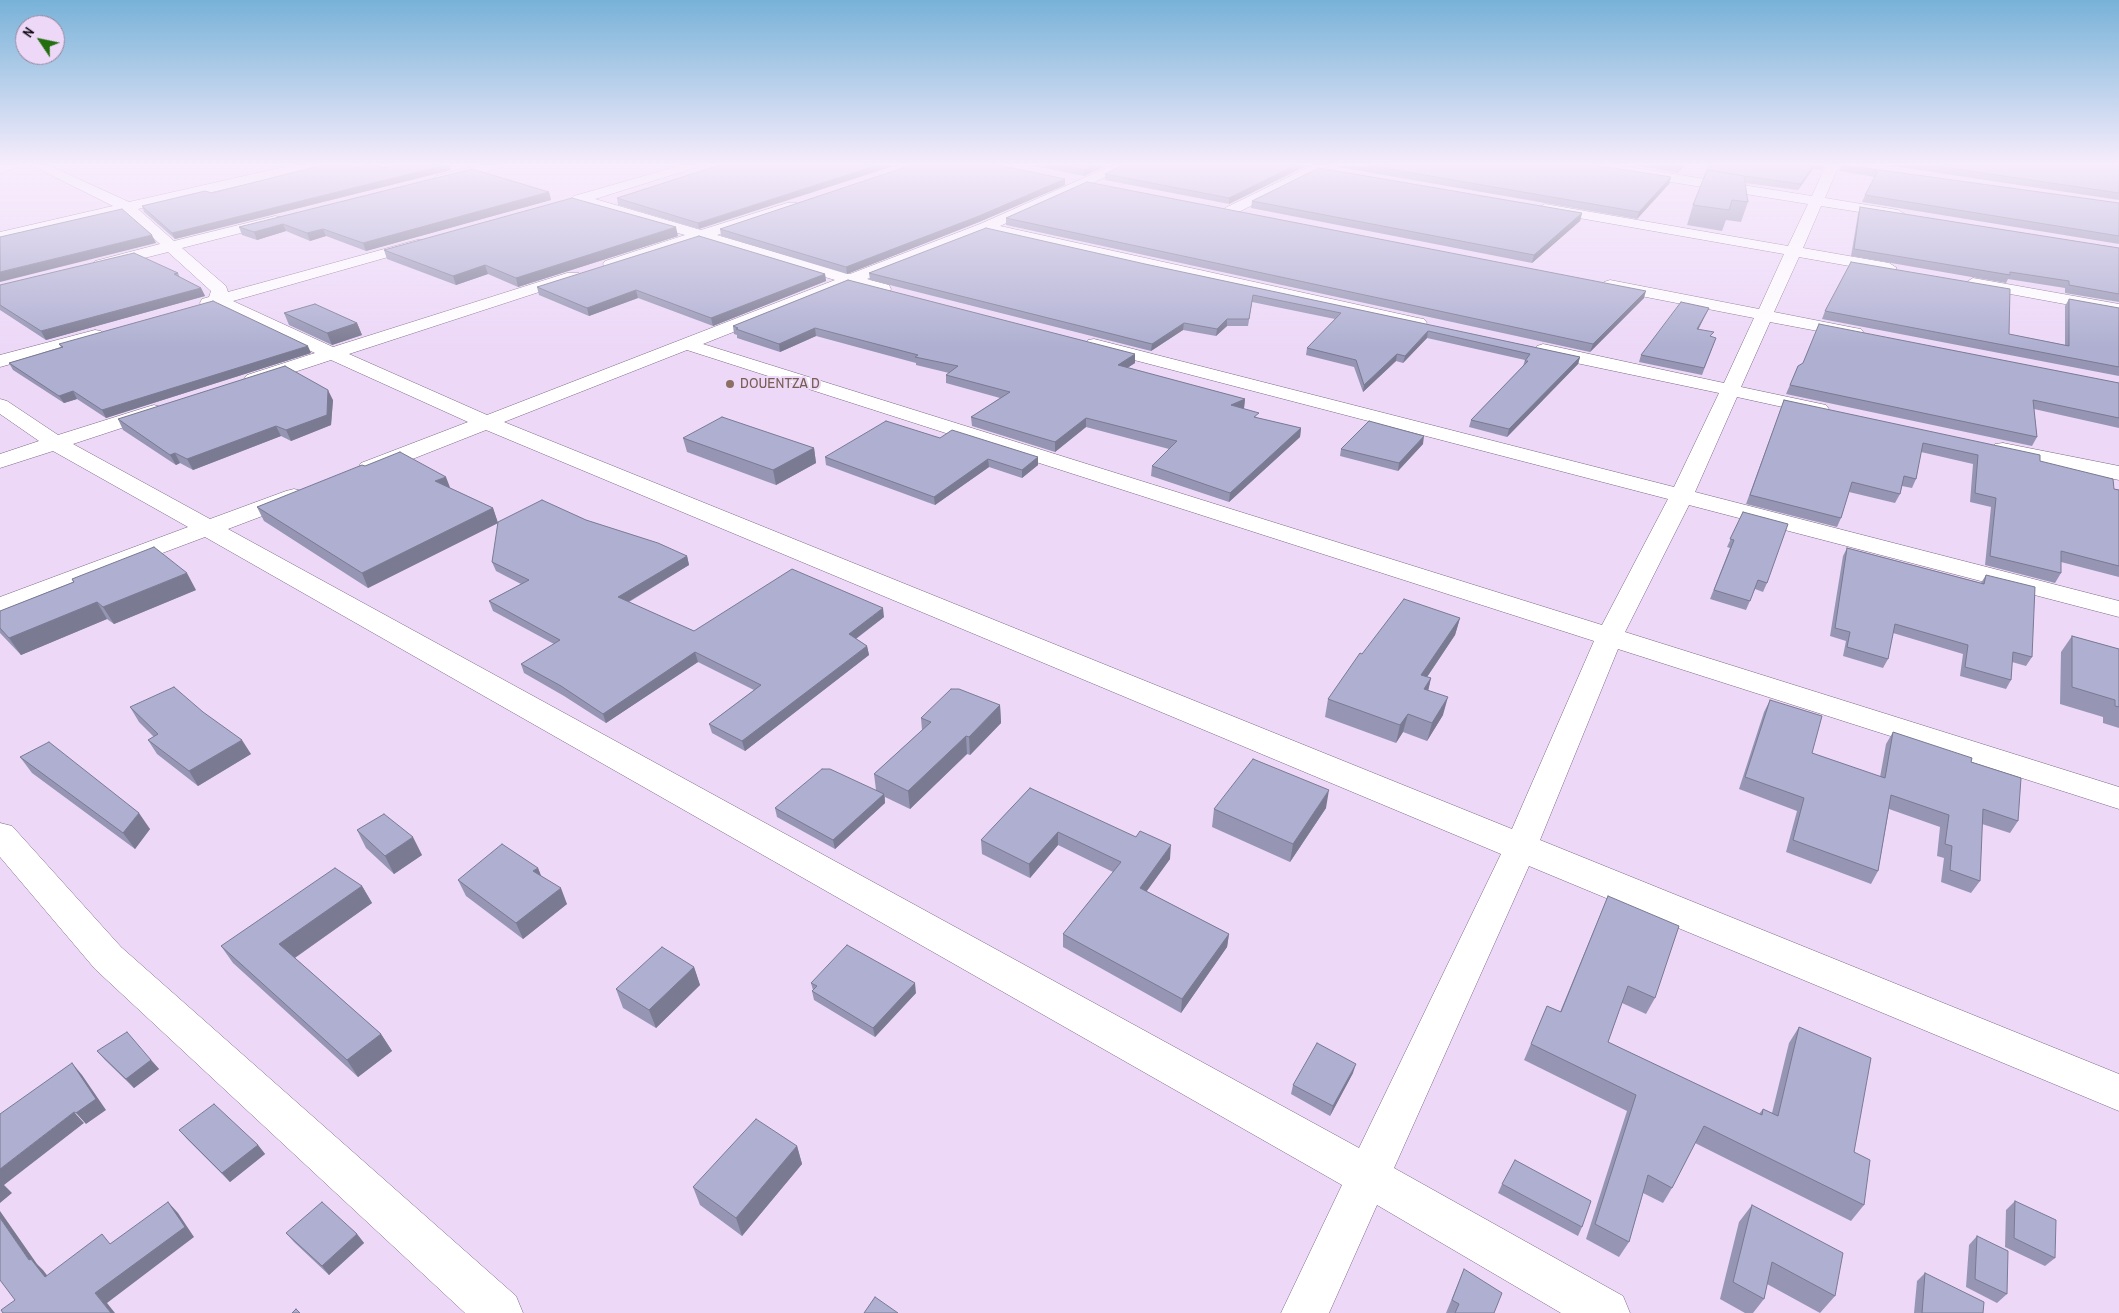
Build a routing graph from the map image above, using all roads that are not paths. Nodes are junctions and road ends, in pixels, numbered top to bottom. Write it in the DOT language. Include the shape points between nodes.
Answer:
graph roads {
  1 [pos="43,226"];
  2 [pos="149,226"];
  3 [pos="252,226"];
  4 [pos="662,226"];
  5 [pos="729,226"];
  6 [pos="1648,226"];
  7 [pos="1807,226"];
  8 [pos="985,227"];
  9 [pos="0,236"];
  10 [pos="699,236"];
  11 [pos="436,239"];
  12 [pos="171,246"];
  13 [pos="1795,252"];
  14 [pos="85,268"];
  15 [pos="1903,271"];
  16 [pos="848,280"];
  17 [pos="1590,281"];
  18 [pos="1962,281"];
  19 [pos="906,295"];
  20 [pos="217,300"];
  21 [pos="189,308"];
  22 [pos="2119,308"];
  23 [pos="1765,316"];
  24 [pos="1438,327"];
  25 [pos="113,330"];
  26 [pos="1870,336"];
  27 [pos="1078,340"];
  28 [pos="686,344"];
  29 [pos="1526,346"];
  30 [pos="332,354"];
  31 [pos="0,361"];
  32 [pos="240,384"];
  33 [pos="1731,390"];
  34 [pos="0,405"];
  35 [pos="166,407"];
  36 [pos="1837,413"];
  37 [pos="488,423"];
  38 [pos="55,443"];
  39 [pos="1983,444"];
  40 [pos="0,461"];
  41 [pos="352,474"];
  42 [pos="2119,474"];
  43 [pos="307,491"];
  44 [pos="1682,494"];
  45 [pos="208,528"];
  46 [pos="0,606"];
  47 [pos="2119,609"];
  48 [pos="1610,636"];
  49 [pos="2119,798"];
  50 [pos="0,835"];
  51 [pos="1520,849"];
  52 [pos="2119,1093"];
  53 [pos="1368,1176"];
  54 [pos="499,1313"];
  55 [pos="1305,1313"];
  56 [pos="1606,1313"];
  1 -- 9 [label="street"];
  2 -- 12 [label="street"];
  3 -- 12 [label="street"];
  4 -- 10 [label="street"];
  5 -- 10 [label="street"];
  6 -- 13 [label="street"];
  7 -- 13 [label="street"];
  8 -- 16 [label="street"];
  8 -- 24 [label="street"];
  10 -- 16 [label="street"];
  10 -- 30 [label="street"];
  11 -- 20 [label="street"];
  12 -- 14 [label="street"];
  12 -- 20 [label="street" via="220,290"];
  13 -- 15 [label="street"];
  13 -- 23 [label="street"];
  16 -- 19 [label="street"];
  16 -- 28 [label="street"];
  17 -- 23 [label="street"];
  18 -- 22 [label="street"];
  20 -- 21 [label="street"];
  20 -- 30 [label="street"];
  23 -- 26 [label="street"];
  23 -- 33 [label="street"];
  25 -- 31 [label="street"];
  27 -- 44 [label="street"];
  28 -- 37 [label="street"];
  28 -- 48 [label="street"];
  29 -- 33 [label="street"];
  30 -- 32 [label="street"];
  30 -- 37 [label="street"];
  33 -- 36 [label="street"];
  33 -- 44 [label="street"];
  34 -- 38 [label="street"];
  35 -- 38 [label="street"];
  37 -- 41 [label="street"];
  37 -- 51 [label="street"];
  38 -- 40 [label="street"];
  38 -- 45 [label="street"];
  39 -- 42 [label="street"];
  43 -- 45 [label="street"];
  44 -- 47 [label="street"];
  44 -- 48 [label="street"];
  45 -- 46 [label="street"];
  45 -- 53 [label="street"];
  48 -- 49 [label="street"];
  48 -- 51 [label="street"];
  50 -- 54 [label="street" via="108,958"];
  51 -- 52 [label="street"];
  51 -- 53 [label="street"];
  53 -- 55 [label="street"];
  53 -- 56 [label="street"];
}
